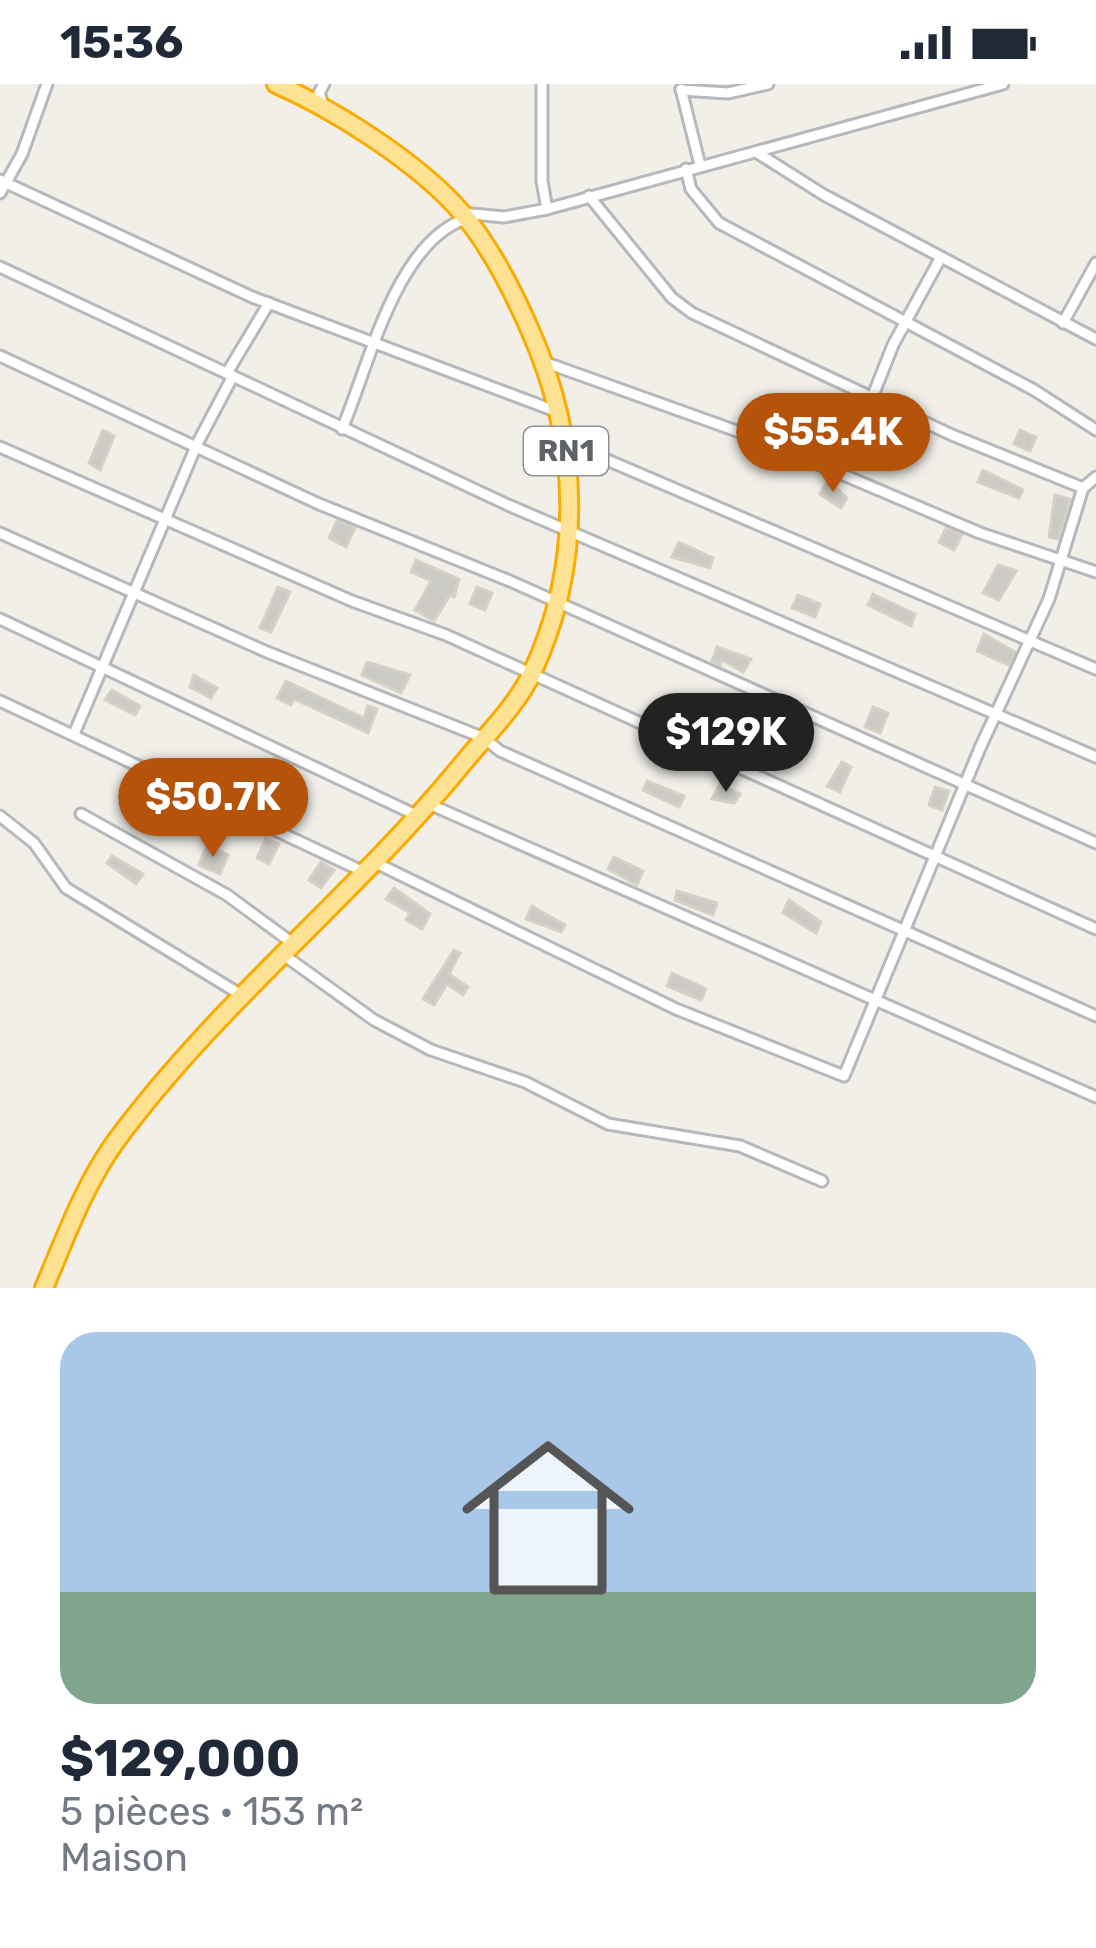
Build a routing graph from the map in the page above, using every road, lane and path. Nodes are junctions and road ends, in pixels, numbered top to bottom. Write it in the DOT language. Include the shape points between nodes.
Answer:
graph roads {
  1 [pos="47,84"];
  2 [pos="276,84"];
  3 [pos="324,84"];
  4 [pos="542,84"];
  5 [pos="768,84"];
  6 [pos="1003,84"];
  7 [pos="681,87"];
  8 [pos="324,108"];
  9 [pos="756,152"];
  10 [pos="700,165"];
  11 [pos="686,169"];
  12 [pos="2,185"];
  13 [pos="590,196"];
  14 [pos="547,209"];
  15 [pos="464,216"];
  16 [pos="941,257"];
  17 [pos="1096,263"];
  18 [pos="0,267"];
  19 [pos="268,304"];
  20 [pos="905,323"];
  21 [pos="1063,323"];
  22 [pos="1096,339"];
  23 [pos="375,344"];
  24 [pos="0,356"];
  25 [pos="544,362"];
  26 [pos="230,375"];
  27 [pos="872,398"];
  28 [pos="559,412"];
  29 [pos="342,429"];
  30 [pos="1096,430"];
  31 [pos="565,442"];
  32 [pos="197,444"];
  33 [pos="0,447"];
  34 [pos="1096,477"];
  35 [pos="1083,488"];
  36 [pos="166,521"];
  37 [pos="569,529"];
  38 [pos="0,533"];
  39 [pos="1060,556"];
  40 [pos="1096,572"];
  41 [pos="136,594"];
  42 [pos="560,603"];
  43 [pos="0,619"];
  44 [pos="1029,640"];
  45 [pos="106,666"];
  46 [pos="1096,669"];
  47 [pos="530,677"];
  48 [pos="0,701"];
  49 [pos="996,712"];
  50 [pos="74,734"];
  51 [pos="484,738"];
  52 [pos="1096,757"];
  53 [pos="964,789"];
  54 [pos="424,810"];
  55 [pos="81,814"];
  56 [pos="0,816"];
  57 [pos="1096,843"];
  58 [pos="935,857"];
  59 [pos="369,867"];
  60 [pos="1096,929"];
  61 [pos="903,933"];
  62 [pos="286,948"];
  63 [pos="243,996"];
  64 [pos="875,1003"];
  65 [pos="1096,1016"];
  66 [pos="1096,1097"];
  67 [pos="822,1181"];
  68 [pos="44,1288"];
  1 -- 12 [label="street"];
  2 -- 8 [label="highway, RN1"];
  3 -- 8 [label="street"];
  4 -- 14 [label="street"];
  5 -- 7 [label="street" via="728,93"];
  6 -- 9 [label="street"];
  7 -- 10 [label="street"];
  8 -- 15 [label="highway, RN1"];
  9 -- 10 [label="street"];
  9 -- 16 [label="street"];
  10 -- 11 [label="street"];
  11 -- 13 [label="street"];
  11 -- 20 [label="street" via="691,189 719,223"];
  12 -- 19 [label="street"];
  13 -- 14 [label="street"];
  13 -- 27 [label="street" via="692,313"];
  14 -- 15 [label="street"];
  15 -- 23 [label="street" via="430,239"];
  15 -- 25 [label="highway, RN1"];
  16 -- 20 [label="street"];
  16 -- 21 [label="street"];
  17 -- 21 [label="street"];
  18 -- 26 [label="street"];
  19 -- 23 [label="street"];
  19 -- 26 [label="street"];
  20 -- 27 [label="street"];
  20 -- 30 [label="street"];
  21 -- 22 [label="street"];
  23 -- 28 [label="street"];
  23 -- 29 [label="street"];
  24 -- 32 [label="street"];
  25 -- 28 [label="highway, RN1"];
  25 -- 39 [label="street" via="759,439 980,533"];
  26 -- 29 [label="street"];
  26 -- 32 [label="street"];
  27 -- 35 [label="street"];
  28 -- 31 [label="highway, RN1"];
  29 -- 37 [label="street"];
  31 -- 37 [label="highway, RN1"];
  31 -- 44 [label="street"];
  32 -- 36 [label="street"];
  32 -- 42 [label="street" via="319,504"];
  33 -- 36 [label="street"];
  34 -- 35 [label="street"];
  35 -- 39 [label="street"];
  36 -- 41 [label="street"];
  36 -- 47 [label="street"];
  37 -- 42 [label="highway, RN1"];
  37 -- 49 [label="street"];
  38 -- 41 [label="street"];
  39 -- 40 [label="street"];
  39 -- 44 [label="street"];
  41 -- 45 [label="street"];
  41 -- 51 [label="street"];
  42 -- 47 [label="highway, RN1"];
  42 -- 53 [label="street"];
  43 -- 45 [label="street"];
  44 -- 46 [label="street"];
  44 -- 49 [label="street"];
  45 -- 50 [label="street"];
  45 -- 54 [label="street"];
  47 -- 51 [label="highway, RN1"];
  47 -- 58 [label="street"];
  48 -- 50 [label="street"];
  49 -- 52 [label="street"];
  49 -- 53 [label="street"];
  50 -- 59 [label="street"];
  51 -- 54 [label="highway, RN1"];
  51 -- 61 [label="street"];
  53 -- 57 [label="street"];
  53 -- 58 [label="street"];
  54 -- 59 [label="highway, RN1"];
  54 -- 64 [label="street"];
  55 -- 62 [label="street" via="226,895"];
  56 -- 63 [label="street" via="34,843 67,888"];
  58 -- 60 [label="street"];
  58 -- 61 [label="street"];
  59 -- 62 [label="highway, RN1"];
  59 -- 64 [label="street" via="838,1076 849,1069"];
  61 -- 64 [label="street"];
  61 -- 65 [label="street"];
  62 -- 63 [label="highway, RN1"];
  62 -- 67 [label="street" via="392,1031 550,1092 608,1124 740,1146"];
  63 -- 68 [label="highway, RN1" via="116,1142"];
  64 -- 66 [label="street"];
}
